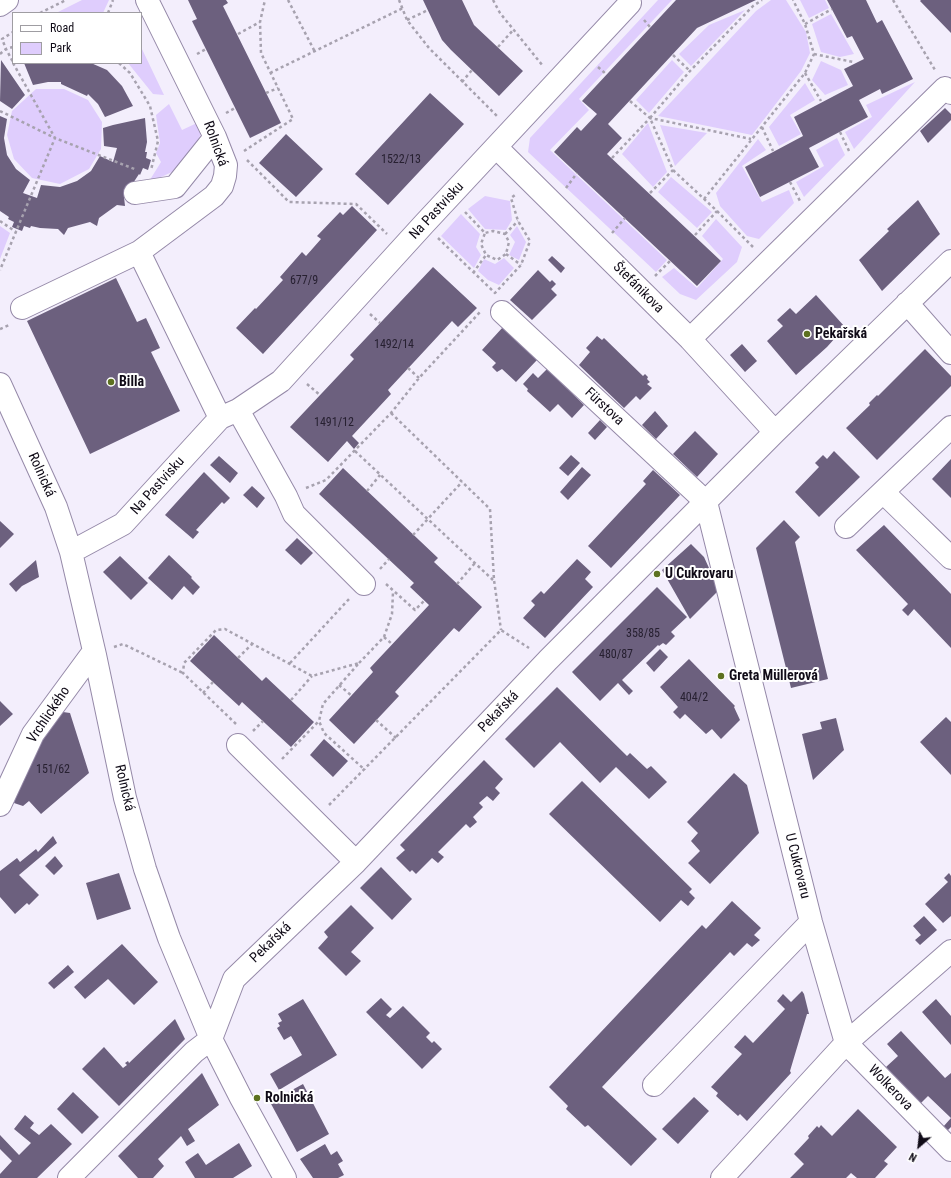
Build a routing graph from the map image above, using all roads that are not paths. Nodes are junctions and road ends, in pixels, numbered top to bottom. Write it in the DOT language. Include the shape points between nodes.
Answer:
graph roads {
  1 [pos="7,0"];
  2 [pos="147,0"];
  3 [pos="630,3"];
  4 [pos="0,5"];
  5 [pos="948,90"];
  6 [pos="215,137"];
  7 [pos="497,148"];
  8 [pos="135,193"];
  9 [pos="139,252"];
  10 [pos="951,261"];
  11 [pos="493,303"];
  12 [pos="907,303"];
  13 [pos="22,308"];
  14 [pos="690,339"];
  15 [pos="951,353"];
  16 [pos="0,384"];
  17 [pos="229,414"];
  18 [pos="951,427"];
  19 [pos="775,432"];
  20 [pos="883,492"];
  21 [pos="706,502"];
  22 [pos="846,526"];
  23 [pos="71,552"];
  24 [pos="951,558"];
  25 [pos="370,579"];
  26 [pos="94,653"];
  27 [pos="238,735"];
  28 [pos="0,805"];
  29 [pos="356,862"];
  30 [pos="811,922"];
  31 [pos="951,951"];
  32 [pos="211,1039"];
  33 [pos="846,1043"];
  34 [pos="654,1085"];
  35 [pos="951,1150"];
  36 [pos="69,1178"];
  37 [pos="284,1178"];
  38 [pos="722,1178"];
  1 -- 4 [label="street"];
  2 -- 6 [label="street, Rolnická"];
  3 -- 7 [label="street, Na Pastvisku"];
  5 -- 14 [label="street"];
  6 -- 8 [label="street" via="175,187"];
  6 -- 9 [label="street, Rolnická" via="237,159 225,176 222,186 214,196"];
  7 -- 14 [label="street, Štefánikova"];
  7 -- 17 [label="street, Na Pastvisku" via="281,381"];
  9 -- 13 [label="street, Rolnická"];
  9 -- 17 [label="street"];
  10 -- 12 [label="street, Pekařská"];
  11 -- 21 [label="street, Fürstova"];
  12 -- 15 [label="street"];
  12 -- 19 [label="street, Pekařská"];
  14 -- 19 [label="street, Štefánikova"];
  16 -- 23 [label="street, Rolnická" via="56,508"];
  17 -- 23 [label="street, Na Pastvisku" via="123,524"];
  17 -- 25 [label="street" via="286,496 294,514"];
  18 -- 20 [label="street"];
  19 -- 21 [label="street, Pekařská"];
  20 -- 22 [label="street"];
  20 -- 24 [label="street"];
  21 -- 29 [label="street, Pekařská" via="548,660"];
  21 -- 30 [label="street, U Cukrovaru"];
  23 -- 26 [label="street, Rolnická"];
  26 -- 28 [label="street, Vrchlického" via="33,734"];
  26 -- 32 [label="street, Rolnická" via="125,798 145,869 168,938"];
  27 -- 29 [label="street" via="267,774"];
  29 -- 32 [label="street, Pekařská" via="234,979"];
  30 -- 33 [label="street, U Cukrovaru"];
  30 -- 34 [label="street"];
  31 -- 33 [label="street"];
  32 -- 36 [label="street" via="194,1052"];
  32 -- 37 [label="street, Rolnická"];
  33 -- 35 [label="street, Wolkerova"];
  33 -- 38 [label="street"];
}
